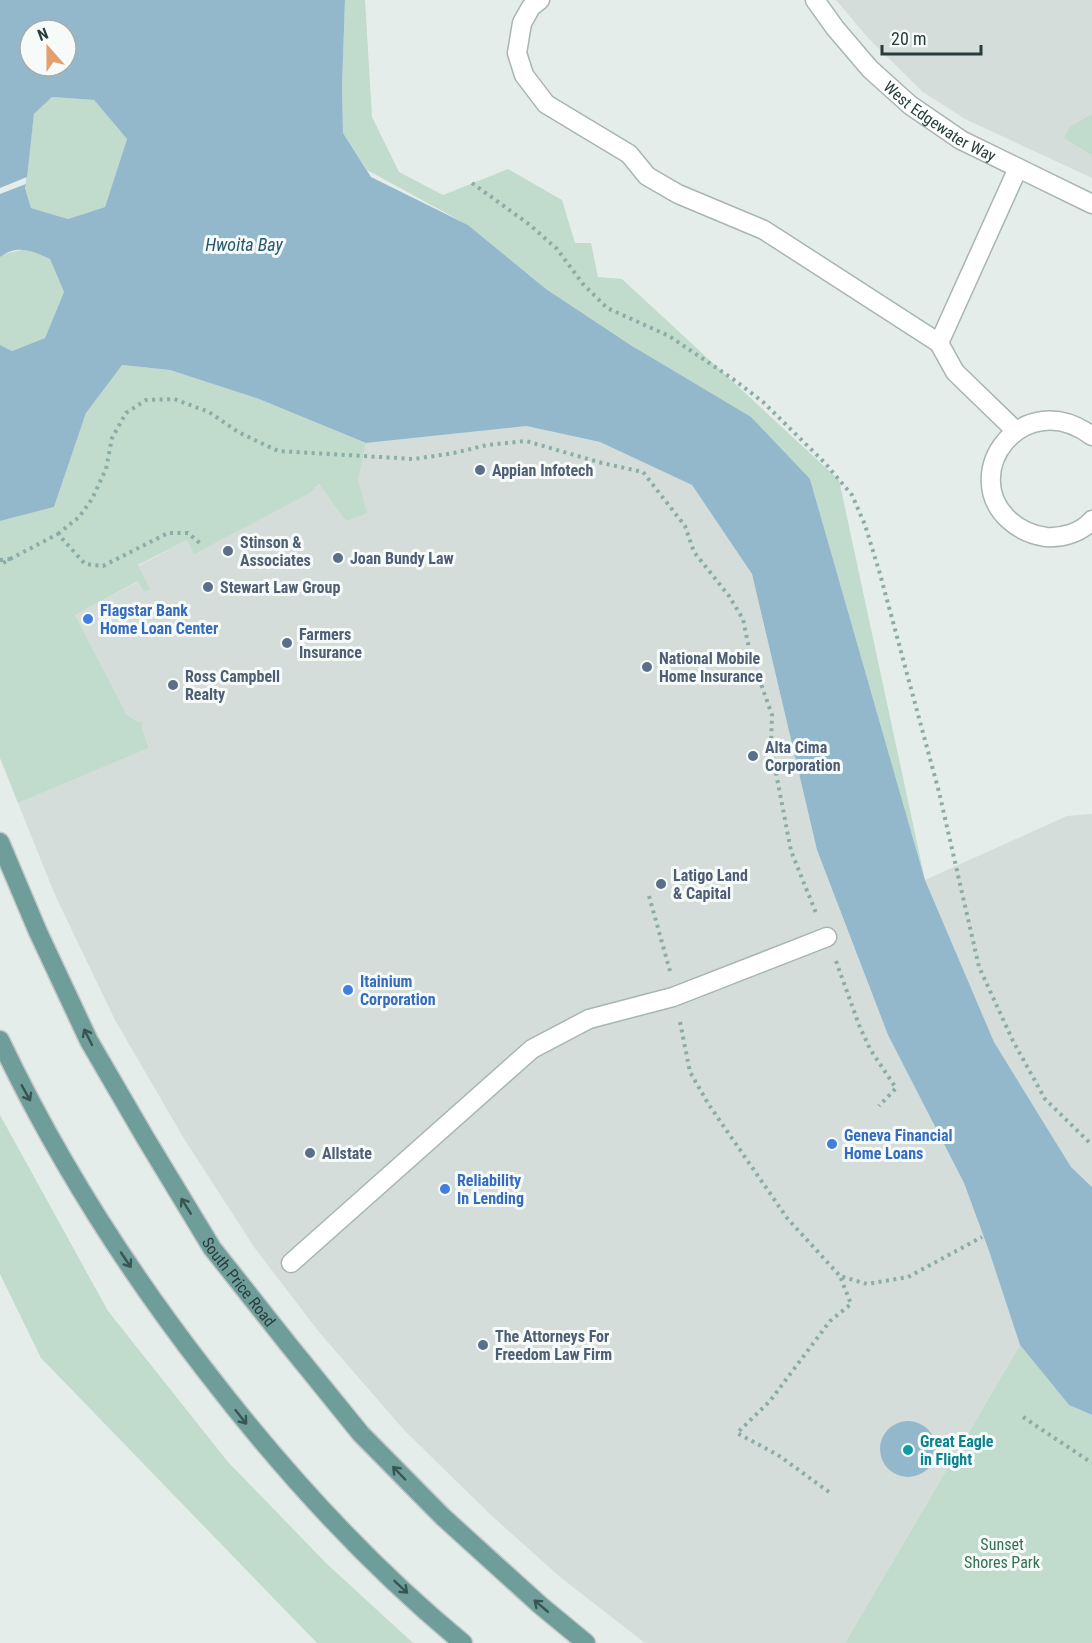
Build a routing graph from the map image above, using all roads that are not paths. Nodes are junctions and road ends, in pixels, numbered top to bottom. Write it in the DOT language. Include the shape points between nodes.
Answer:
graph roads {
  1 [pos="815,0"];
  2 [pos="533,2"];
  3 [pos="1018,168"];
  4 [pos="1092,204"];
  5 [pos="939,343"];
  6 [pos="1016,431"];
  7 [pos="1092,436"];
  8 [pos="1092,520"];
  9 [pos="0,842"];
  10 [pos="827,938"];
  11 [pos="0,1040"];
  12 [pos="291,1263"];
  13 [pos="463,1643"];
  14 [pos="586,1643"];
  1 -- 3 [label="street, West Edgewater Way" via="870,69 910,105 961,140"];
  2 -- 5 [label="street" via="522,23 517,53 524,75 546,104 629,154 647,176 678,194 764,230"];
  3 -- 4 [label="street, West Edgewater Way"];
  3 -- 5 [label="street"];
  5 -- 6 [label="street" via="955,372"];
  6 -- 7 [label="street" via="1034,422 1054,419 1074,424"];
  6 -- 8 [label="street" via="994,461 995,499 1004,515 1035,536 1054,538 1072,534"];
  14 -- 9 [label="main road, South Price Road, one-way" via="443,1517 362,1434 212,1248 89,1041"];
  10 -- 12 [label="street" via="676,996 589,1019 532,1049"];
  11 -- 13 [label="main road, one-way" via="87,1201 164,1317 253,1433 342,1531"];
}
